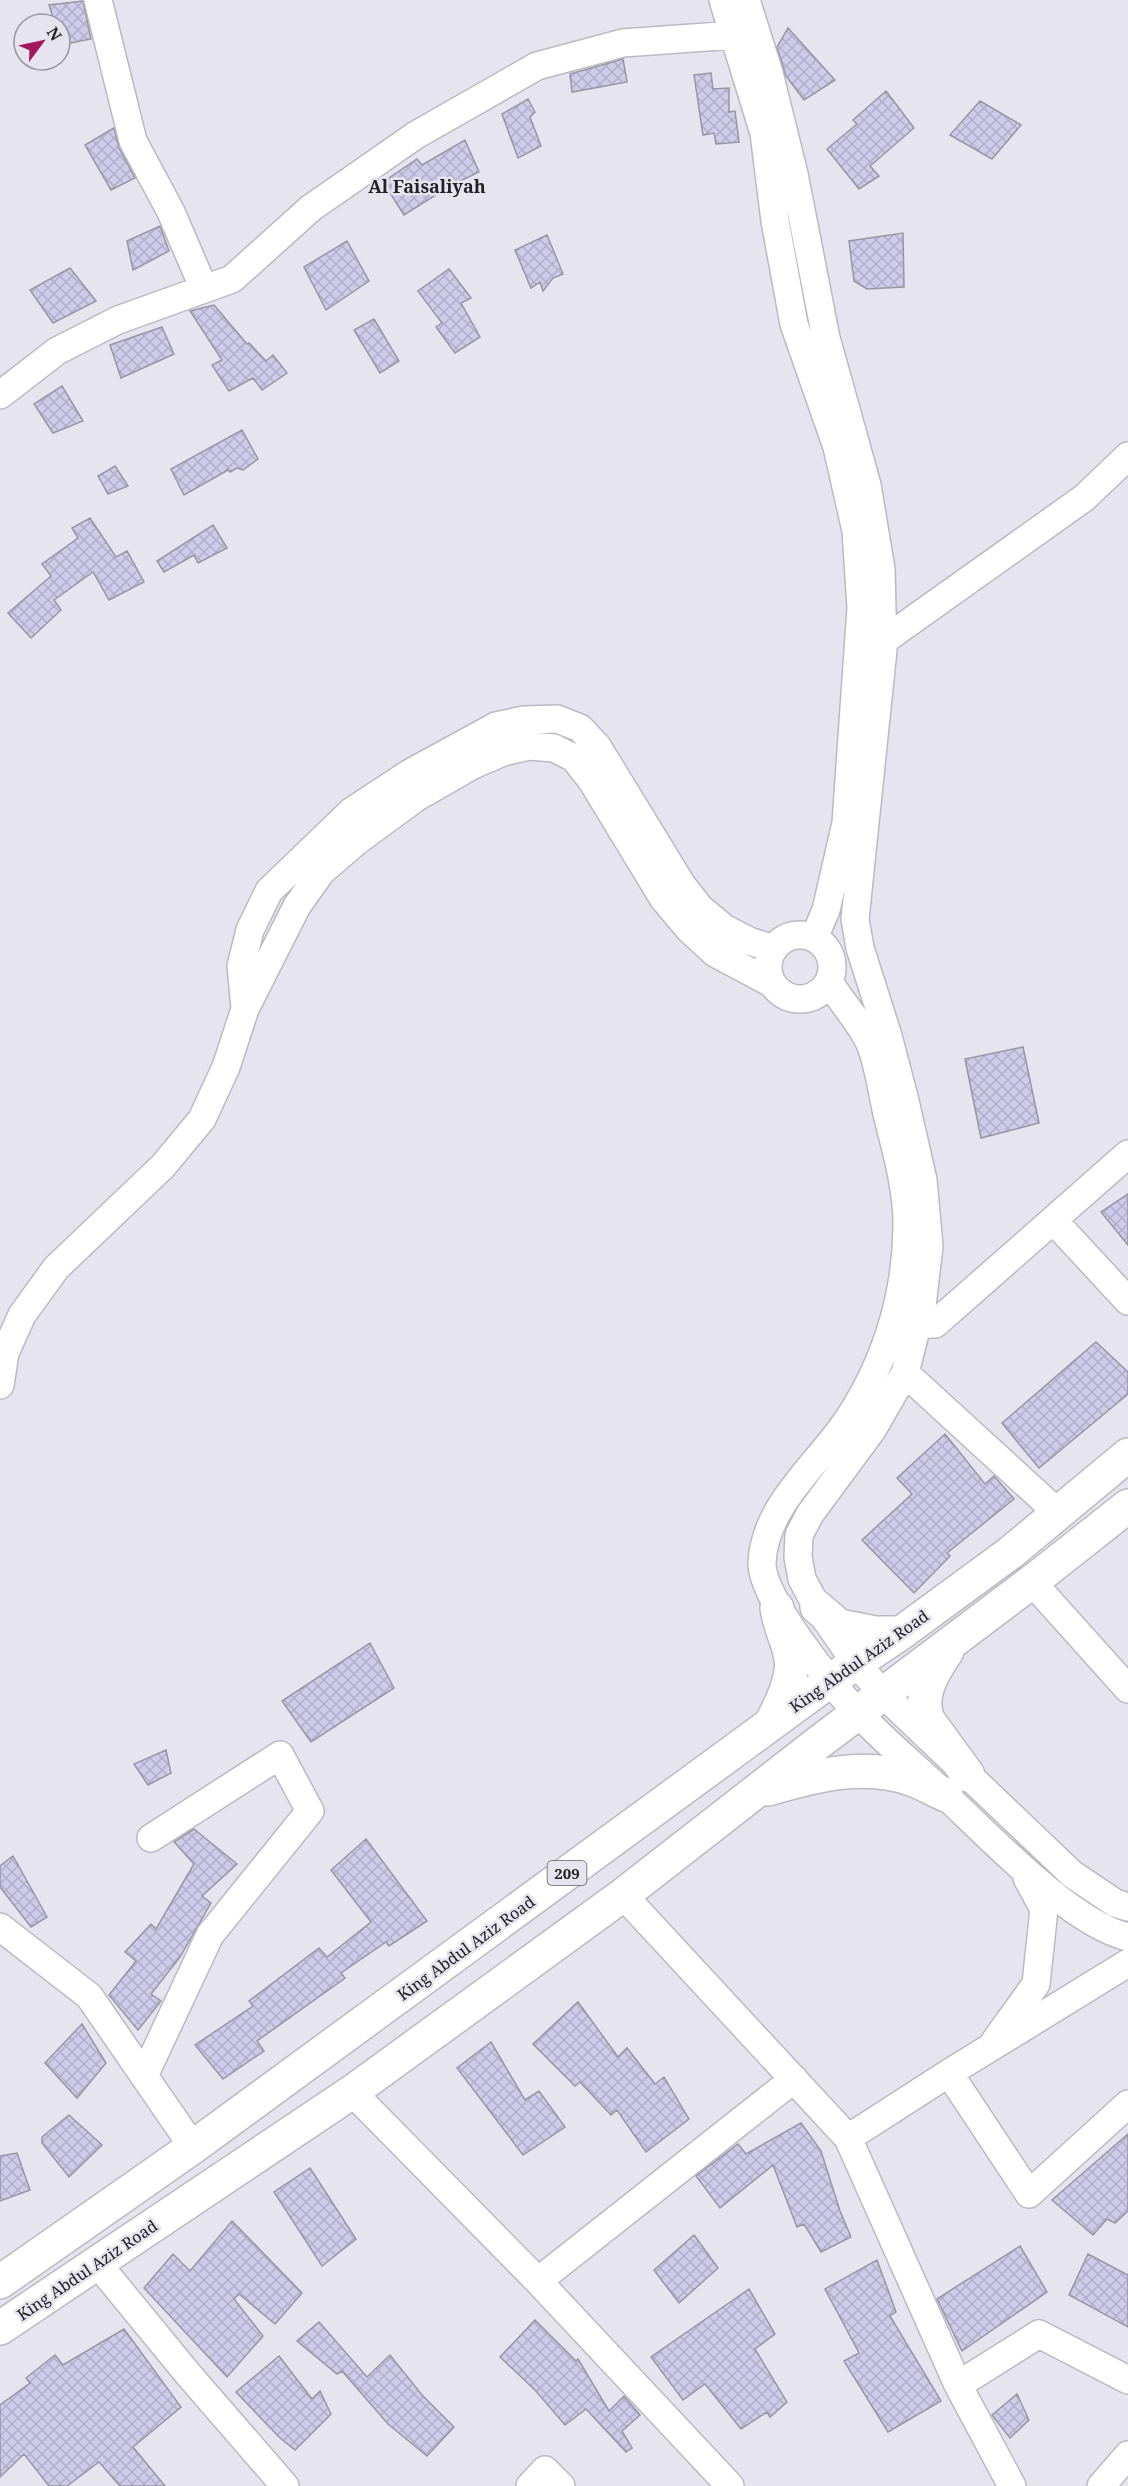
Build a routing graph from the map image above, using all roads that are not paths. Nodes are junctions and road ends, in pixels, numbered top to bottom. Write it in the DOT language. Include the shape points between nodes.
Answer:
graph roads {
  1 [pos="98,0"];
  2 [pos="723,0"];
  3 [pos="746,0"];
  4 [pos="734,35"];
  5 [pos="204,289"];
  6 [pos="0,395"];
  7 [pos="1128,456"];
  8 [pos="883,641"];
  9 [pos="814,938"];
  10 [pos="774,949"];
  11 [pos="830,972"];
  12 [pos="773,984"];
  13 [pos="245,1009"];
  14 [pos="888,1036"];
  15 [pos="1128,1154"];
  16 [pos="1053,1220"];
  17 [pos="1128,1301"];
  18 [pos="904,1325"];
  19 [pos="905,1373"];
  20 [pos="0,1385"];
  21 [pos="1128,1455"];
  22 [pos="1128,1506"];
  23 [pos="1058,1513"];
  24 [pos="1032,1582"];
  25 [pos="817,1607"];
  26 [pos="777,1608"];
  27 [pos="901,1633"];
  28 [pos="954,1640"];
  29 [pos="843,1671"];
  30 [pos="1128,1689"];
  31 [pos="870,1703"];
  32 [pos="769,1725"];
  33 [pos="957,1785"];
  34 [pos="755,1792"];
  35 [pos="151,1838"];
  36 [pos="1019,1864"];
  37 [pos="623,1896"];
  38 [pos="1128,1907"];
  39 [pos="0,1927"];
  40 [pos="1128,1937"];
  41 [pos="1128,1963"];
  42 [pos="987,2051"];
  43 [pos="949,2073"];
  44 [pos="144,2076"];
  45 [pos="794,2079"];
  46 [pos="352,2092"];
  47 [pos="1128,2104"];
  48 [pos="848,2138"];
  49 [pos="193,2147"];
  50 [pos="97,2263"];
  51 [pos="538,2281"];
  52 [pos="0,2282"];
  53 [pos="0,2328"];
  54 [pos="1128,2380"];
  55 [pos="958,2385"];
  56 [pos="1128,2455"];
  57 [pos="285,2486"];
  58 [pos="530,2486"];
  59 [pos="561,2486"];
  60 [pos="730,2486"];
  61 [pos="1012,2486"];
  62 [pos="1101,2486"];
  1 -- 5 [label="street" via="134,141 171,212"];
  2 -- 4 [label="street"];
  3 -- 8 [label="street" via="769,73 794,174 826,338 867,485 881,569"];
  4 -- 5 [label="street" via="623,43 537,66 416,135 311,208 232,279"];
  4 -- 9 [label="street" via="764,133 794,324 837,447 856,531 861,608 846,823 826,910"];
  5 -- 6 [label="street" via="118,320 57,351"];
  7 -- 8 [label="street" via="1084,498"];
  8 -- 14 [label="street" via="855,919 860,948"];
  9 -- 10 [label="street" via="795,935 785,938"];
  9 -- 11 [label="street" via="829,952"];
  10 -- 12 [label="street" via="768,963"];
  10 -- 13 [label="street" via="724,928 700,908 597,746 580,728 557,718 524,720 496,726 410,773 352,811 269,891 250,930 241,966"];
  11 -- 12 [label="street" via="822,991 812,997 790,998"];
  11 -- 14 [label="street"];
  11 -- 18 [label="street" via="870,1044 898,1162 907,1222"];
  12 -- 13 [label="street" via="715,953 688,929 663,898 574,758 554,748 529,746 473,765 417,797 321,872 297,906"];
  13 -- 20 [label="street" via="226,1067 202,1119 163,1166 56,1268 22,1315 5,1353"];
  14 -- 18 [label="street" via="923,1180 929,1246 922,1306"];
  15 -- 16 [label="street"];
  16 -- 17 [label="street"];
  16 -- 18 [label="street" via="935,1324"];
  18 -- 19 [label="street"];
  18 -- 26 [label="street" via="889,1341 843,1427 777,1510 761,1564 765,1584"];
  19 -- 23 [label="street"];
  19 -- 25 [label="street" via="872,1430 799,1535 802,1579"];
  21 -- 23 [label="main road, King Abdul Aziz Road / 209"];
  22 -- 24 [label="main road, King Abdul Aziz Road"];
  23 -- 27 [label="main road, King Abdul Aziz Road / 209"];
  24 -- 28 [label="main road, King Abdul Aziz Road"];
  24 -- 30 [label="street"];
  25 -- 27 [label="main road" via="839,1626 874,1633"];
  25 -- 29 [label="street"];
  26 -- 29 [label="street"];
  26 -- 32 [label="main road" via="792,1662 786,1691"];
  27 -- 29 [label="main road, King Abdul Aziz Road / 209"];
  28 -- 31 [label="main road, King Abdul Aziz Road"];
  28 -- 33 [label="main road" via="930,1680 925,1711"];
  29 -- 31 [label="street"];
  29 -- 32 [label="main road, King Abdul Aziz Road / 209"];
  31 -- 33 [label="street"];
  31 -- 34 [label="main road, King Abdul Aziz Road"];
  32 -- 49 [label="main road, King Abdul Aziz Road / 209"];
  33 -- 34 [label="main road" via="869,1772 842,1772"];
  33 -- 36 [label="street"];
  33 -- 38 [label="street" via="1072,1874 1115,1904"];
  34 -- 37 [label="main road, King Abdul Aziz Road"];
  35 -- 44 [label="street" via="280,1755 310,1811 210,1935"];
  36 -- 40 [label="street" via="1107,1931"];
  36 -- 42 [label="street" via="1044,1909 1036,1984"];
  37 -- 45 [label="street"];
  37 -- 46 [label="main road, King Abdul Aziz Road"];
  39 -- 44 [label="street" via="89,1996"];
  41 -- 42 [label="street"];
  42 -- 43 [label="street"];
  43 -- 47 [label="street" via="1029,2194"];
  43 -- 48 [label="street"];
  44 -- 49 [label="street"];
  45 -- 48 [label="street"];
  45 -- 51 [label="street"];
  46 -- 50 [label="main road, King Abdul Aziz Road"];
  46 -- 51 [label="street"];
  48 -- 55 [label="street"];
  49 -- 52 [label="main road, King Abdul Aziz Road / 209"];
  50 -- 53 [label="main road, King Abdul Aziz Road"];
  50 -- 57 [label="street"];
  51 -- 60 [label="street"];
  54 -- 55 [label="street" via="1039,2334"];
  55 -- 61 [label="street"];
  56 -- 62 [label="street"];
  58 -- 59 [label="street" via="545,2470"];
}
